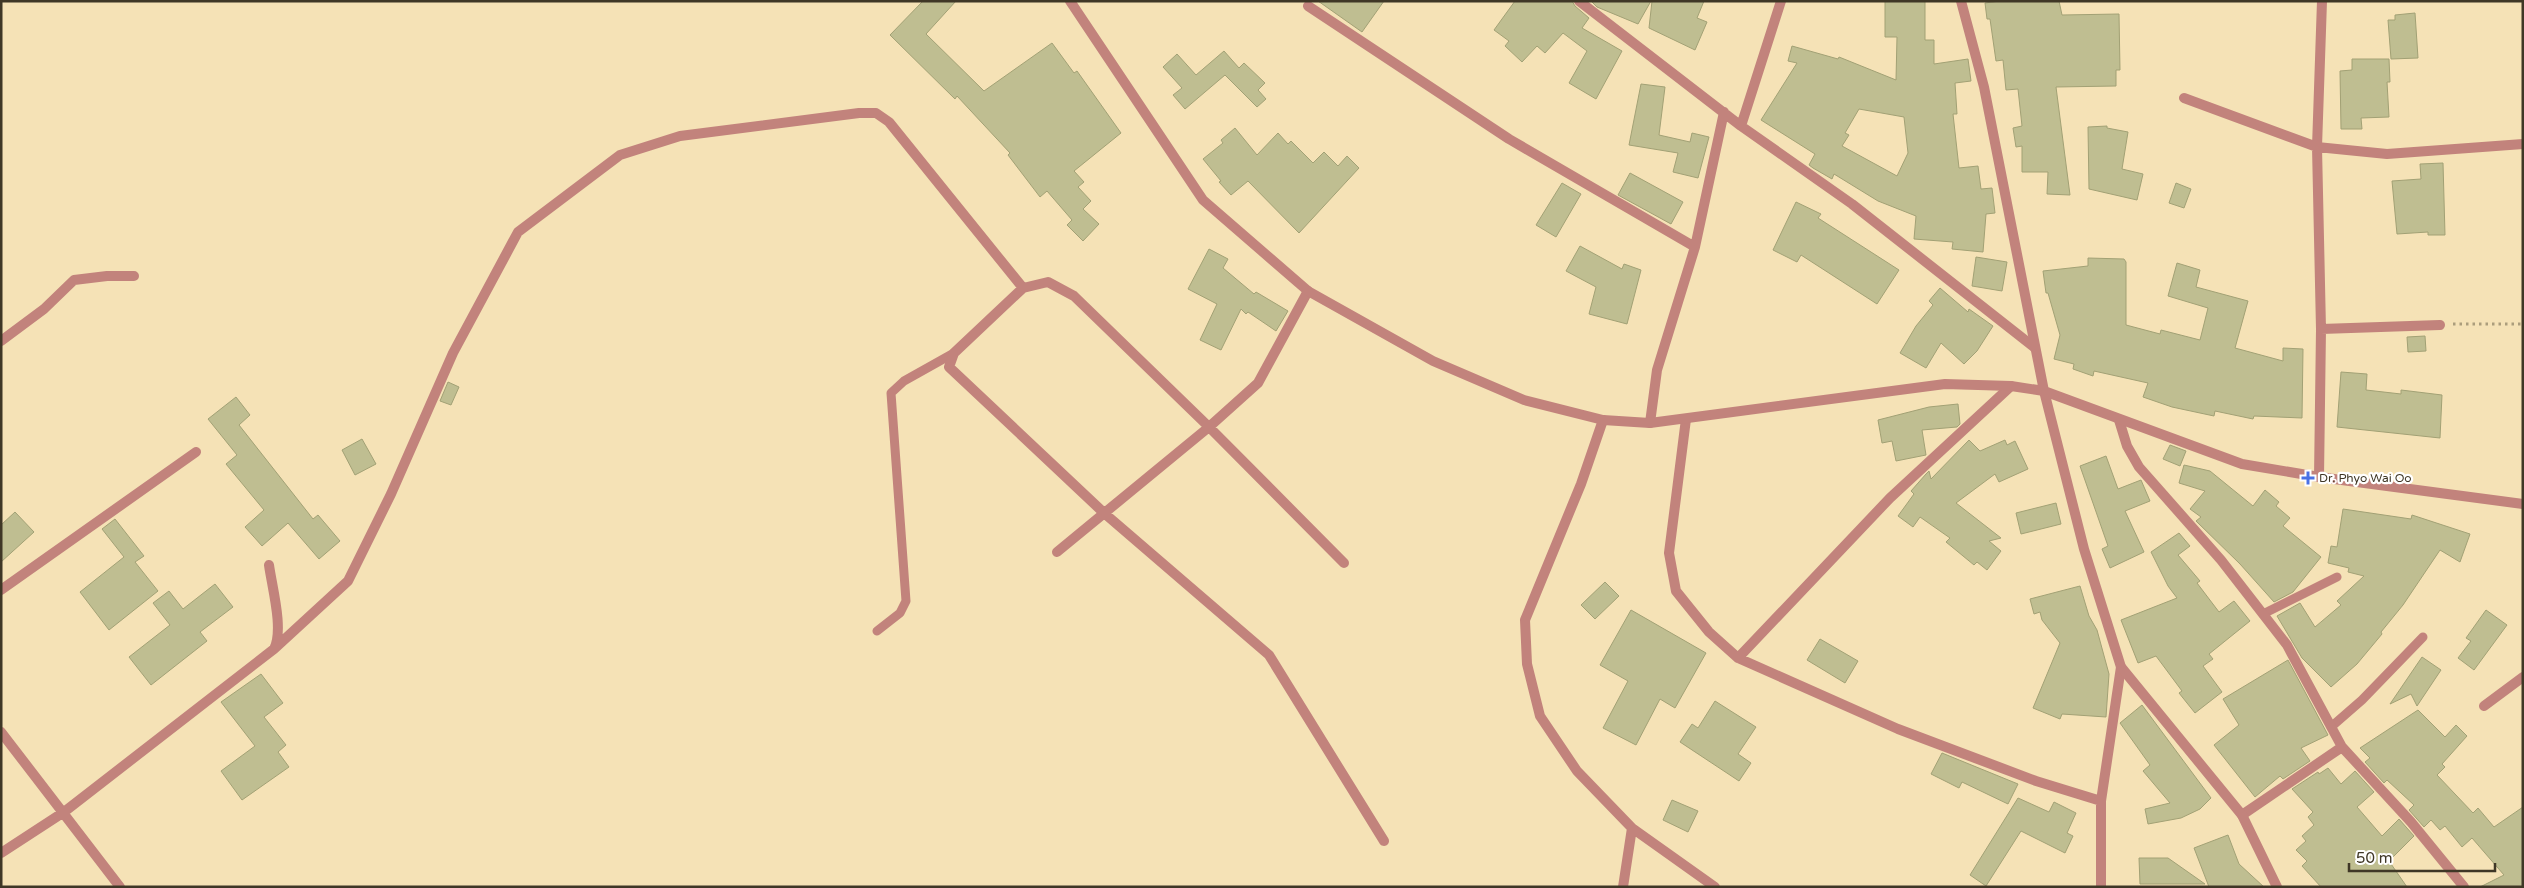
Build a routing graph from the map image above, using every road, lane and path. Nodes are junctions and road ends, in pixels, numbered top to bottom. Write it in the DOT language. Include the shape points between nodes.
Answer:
graph roads {
  1 [pos="1070,1"];
  2 [pos="1579,1"];
  3 [pos="1781,1"];
  4 [pos="1961,1"];
  5 [pos="2322,1"];
  6 [pos="1308,6"];
  7 [pos="2184,98"];
  8 [pos="1724,112"];
  9 [pos="1741,126"];
  10 [pos="2523,144"];
  11 [pos="2317,147"];
  12 [pos="1695,247"];
  13 [pos="134,276"];
  14 [pos="1023,288"];
  15 [pos="1308,291"];
  16 [pos="2523,324"];
  17 [pos="2440,325"];
  18 [pos="2321,329"];
  19 [pos="1,341"];
  20 [pos="2034,347"];
  21 [pos="954,353"];
  22 [pos="2011,386"];
  23 [pos="2044,391"];
  24 [pos="1686,419"];
  25 [pos="1603,420"];
  26 [pos="2120,420"];
  27 [pos="1650,424"];
  28 [pos="1209,428"];
  29 [pos="196,452"];
  30 [pos="2319,477"];
  31 [pos="2523,504"];
  32 [pos="1104,513"];
  33 [pos="1057,552"];
  34 [pos="1344,563"];
  35 [pos="269,565"];
  36 [pos="2337,577"];
  37 [pos="1,590"];
  38 [pos="2263,614"];
  39 [pos="877,632"];
  40 [pos="2423,637"];
  41 [pos="274,649"];
  42 [pos="1738,658"];
  43 [pos="2121,667"];
  44 [pos="2523,676"];
  45 [pos="2484,706"];
  46 [pos="2331,727"];
  47 [pos="1,732"];
  48 [pos="2342,747"];
  49 [pos="2100,801"];
  50 [pos="64,812"];
  51 [pos="2242,815"];
  52 [pos="1632,828"];
  53 [pos="1384,841"];
  54 [pos="1,853"];
  55 [pos="120,887"];
  56 [pos="1623,887"];
  57 [pos="1715,887"];
  58 [pos="2101,887"];
  59 [pos="2276,887"];
  60 [pos="2464,887"];
  1 -- 15 [label="street" via="1203,200"];
  2 -- 8 [label="street"];
  3 -- 9 [label="street"];
  4 -- 20 [label="street" via="1984,87"];
  5 -- 11 [label="street"];
  6 -- 12 [label="street" via="1509,139"];
  7 -- 11 [label="street"];
  8 -- 9 [label="street"];
  8 -- 12 [label="street"];
  9 -- 20 [label="street" via="1852,204"];
  10 -- 11 [label="street" via="2387,154"];
  11 -- 18 [label="street"];
  12 -- 27 [label="street" via="1657,370"];
  13 -- 19 [label="street" via="74,280 44,309"];
  14 -- 21 [label="street"];
  14 -- 28 [label="street" via="1048,282 1074,296"];
  14 -- 41 [label="street" via="889,122 876,112 680,136 620,155 518,232 452,353 391,494 348,581"];
  15 -- 25 [label="street" via="1433,361 1524,400"];
  15 -- 28 [label="street" via="1258,383"];
  16 -- 17 [label="path"];
  17 -- 18 [label="street"];
  18 -- 30 [label="street"];
  20 -- 23 [label="street"];
  21 -- 32 [label="street" via="950,367"];
  21 -- 39 [label="lane" via="904,381 891,393 906,601 900,612"];
  22 -- 23 [label="street"];
  22 -- 24 [label="street" via="1945,384"];
  22 -- 42 [label="street" via="1890,498"];
  23 -- 26 [label="street"];
  23 -- 43 [label="street" via="2084,549"];
  24 -- 27 [label="street"];
  24 -- 42 [label="street" via="1669,553 1676,591 1709,632"];
  25 -- 27 [label="street"];
  25 -- 52 [label="street" via="1525,620 1527,664 1540,716 1577,771"];
  26 -- 30 [label="street" via="2242,464"];
  26 -- 38 [label="street" via="2126,446 2139,467 2221,560"];
  28 -- 32 [label="street"];
  28 -- 34 [label="street"];
  29 -- 37 [label="street"];
  30 -- 31 [label="street"];
  32 -- 33 [label="street"];
  32 -- 53 [label="street" via="1268,655"];
  35 -- 41 [label="street" via="278,626 278,641"];
  36 -- 38 [label="lane"];
  38 -- 46 [label="street" via="2287,645"];
  40 -- 46 [label="lane"];
  41 -- 50 [label="street"];
  42 -- 49 [label="street" via="1898,729 2036,781"];
  43 -- 49 [label="street"];
  43 -- 51 [label="street"];
  44 -- 45 [label="street"];
  46 -- 48 [label="street"];
  47 -- 50 [label="street"];
  48 -- 51 [label="street"];
  48 -- 60 [label="street" via="2411,822"];
  49 -- 58 [label="street"];
  50 -- 54 [label="street"];
  50 -- 55 [label="street"];
  51 -- 59 [label="street"];
  52 -- 56 [label="street"];
  52 -- 57 [label="street"];
}
